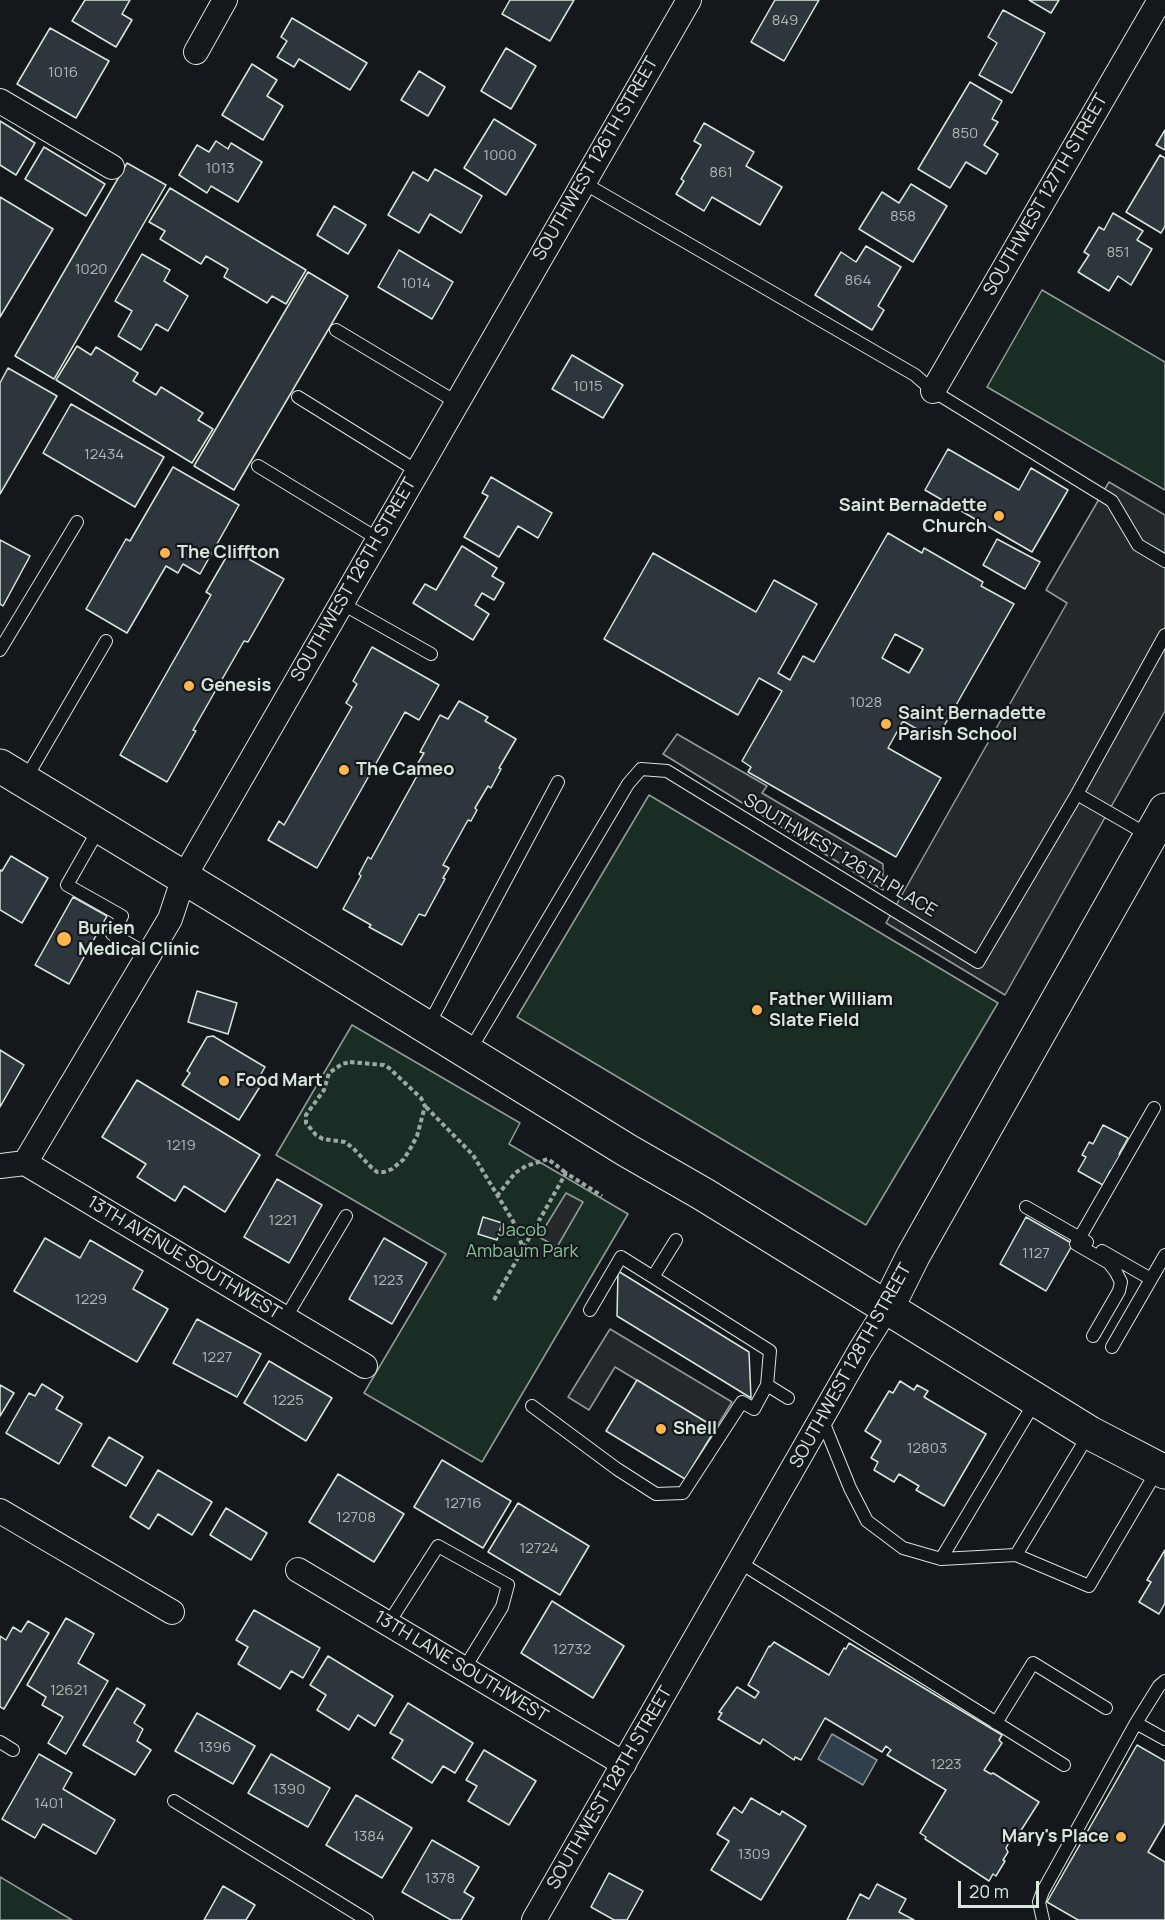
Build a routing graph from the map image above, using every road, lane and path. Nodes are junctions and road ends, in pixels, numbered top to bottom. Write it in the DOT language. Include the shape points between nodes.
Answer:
graph roads {
  1 [pos="225,0"];
  2 [pos="689,0"];
  3 [pos="1160,0"];
  4 [pos="196,52"];
  5 [pos="0,100"];
  6 [pos="112,166"];
  7 [pos="582,182"];
  8 [pos="336,330"];
  9 [pos="933,391"];
  10 [pos="298,397"];
  11 [pos="456,402"];
  12 [pos="258,466"];
  13 [pos="417,471"];
  14 [pos="77,522"];
  15 [pos="378,538"];
  16 [pos="1165,561"];
  17 [pos="341,603"];
  18 [pos="1165,635"];
  19 [pos="106,640"];
  20 [pos="0,650"];
  21 [pos="431,654"];
  22 [pos="12,774"];
  23 [pos="558,782"];
  24 [pos="1077,794"];
  25 [pos="1158,824"];
  26 [pos="100,827"];
  27 [pos="184,878"];
  28 [pos="149,955"];
  29 [pos="427,1027"];
  30 [pos="469,1052"];
  31 [pos="425,1106"];
  32 [pos="1154,1108"];
  33 [pos="26,1163"];
  34 [pos="0,1166"];
  35 [pos="566,1173"];
  36 [pos="497,1196"];
  37 [pos="602,1196"];
  38 [pos="1025,1212"];
  39 [pos="346,1216"];
  40 [pos="1080,1238"];
  41 [pos="676,1240"];
  42 [pos="524,1248"];
  43 [pos="1165,1255"];
  44 [pos="653,1277"];
  45 [pos="1151,1279"];
  46 [pos="494,1300"];
  47 [pos="887,1308"];
  48 [pos="590,1310"];
  49 [pos="285,1319"];
  50 [pos="1093,1336"];
  51 [pos="1112,1347"];
  52 [pos="365,1366"];
  53 [pos="767,1385"];
  54 [pos="788,1398"];
  55 [pos="1036,1400"];
  56 [pos="532,1406"];
  57 [pos="822,1419"];
  58 [pos="1090,1433"];
  59 [pos="1162,1471"];
  60 [pos="0,1511"];
  61 [pos="1016,1555"];
  62 [pos="941,1559"];
  63 [pos="739,1562"];
  64 [pos="298,1570"];
  65 [pos="172,1612"];
  66 [pos="388,1624"];
  67 [pos="464,1669"];
  68 [pos="1165,1680"];
  69 [pos="1106,1708"];
  70 [pos="996,1723"];
  71 [pos="1136,1723"];
  72 [pos="1165,1739"];
  73 [pos="0,1742"];
  74 [pos="13,1750"];
  75 [pos="624,1764"];
  76 [pos="1064,1765"];
  77 [pos="174,1801"];
  78 [pos="367,1920"];
  79 [pos="534,1920"];
  80 [pos="1043,1920"];
  1 -- 4 [label="street"];
  2 -- 7 [label="street, SOUTHWEST 126TH STREET"];
  3 -- 9 [label="street, SOUTHWEST 127TH STREET"];
  5 -- 6 [label="street"];
  7 -- 9 [label="lane" via="915,375"];
  7 -- 11 [label="street, SOUTHWEST 126TH STREET"];
  8 -- 11 [label="lane"];
  9 -- 16 [label="lane" via="1112,501 1138,545"];
  10 -- 13 [label="lane"];
  11 -- 13 [label="street, SOUTHWEST 126TH STREET"];
  12 -- 15 [label="lane"];
  13 -- 15 [label="street, SOUTHWEST 126TH STREET"];
  14 -- 20 [label="lane"];
  15 -- 17 [label="street, SOUTHWEST 126TH STREET"];
  17 -- 21 [label="lane"];
  17 -- 27 [label="street, SOUTHWEST 126TH STREET"];
  18 -- 24 [label="lane, SOUTHWEST 126TH PLACE"];
  19 -- 22 [label="lane"];
  22 -- 26 [label="main road"];
  23 -- 29 [label="lane"];
  24 -- 25 [label="lane"];
  24 -- 30 [label="lane, SOUTHWEST 126TH PLACE" via="978,962 667,771 641,769 628,784"];
  25 -- 47 [label="main road, SOUTHWEST 128TH STREET"];
  26 -- 27 [label="main road"];
  26 -- 28 [label="lane" via="67,885 122,916 111,934"];
  27 -- 28 [label="street, SOUTHWEST 126TH STREET" via="170,919"];
  27 -- 29 [label="main road"];
  28 -- 33 [label="street, SOUTHWEST 126TH STREET"];
  29 -- 30 [label="main road"];
  30 -- 47 [label="main road"];
  31 -- 31 [label="path" via="384,1065 350,1062 329,1073 324,1090 306,1115 306,1123 316,1135 345,1142 377,1172 384,1172 404,1159 417,1136"];
  31 -- 36 [label="path" via="473,1155"];
  32 -- 40 [label="lane"];
  33 -- 34 [label="street"];
  33 -- 49 [label="street, 13TH AVENUE SOUTHWEST"];
  35 -- 36 [label="path" via="548,1159 526,1166 515,1173"];
  35 -- 37 [label="path"];
  35 -- 42 [label="path"];
  36 -- 42 [label="path"];
  38 -- 40 [label="lane"];
  39 -- 49 [label="lane"];
  40 -- 45 [label="lane"];
  40 -- 50 [label="lane" via="1076,1244 1109,1263 1121,1282"];
  41 -- 44 [label="lane"];
  42 -- 46 [label="path"];
  43 -- 45 [label="lane"];
  44 -- 48 [label="lane" via="621,1257"];
  44 -- 53 [label="lane" via="771,1351"];
  45 -- 51 [label="lane"];
  47 -- 55 [label="main road"];
  47 -- 57 [label="street, SOUTHWEST 128TH STREET"];
  49 -- 52 [label="street, 13TH AVENUE SOUTHWEST"];
  53 -- 54 [label="lane"];
  53 -- 56 [label="lane" via="754,1409 742,1402 683,1493 656,1494"];
  55 -- 58 [label="main road"];
  55 -- 62 [label="lane"];
  57 -- 62 [label="lane" via="867,1521 903,1548"];
  57 -- 63 [label="street, SOUTHWEST 128TH STREET"];
  58 -- 59 [label="main road"];
  58 -- 61 [label="lane"];
  59 -- 61 [label="lane" via="1089,1586"];
  60 -- 65 [label="street"];
  61 -- 62 [label="lane"];
  63 -- 70 [label="lane"];
  63 -- 75 [label="street, SOUTHWEST 128TH STREET"];
  64 -- 66 [label="street, 13TH LANE SOUTHWEST"];
  66 -- 67 [label="street, 13TH LANE SOUTHWEST"];
  66 -- 67 [label="lane" via="438,1546 508,1585 502,1607"];
  67 -- 75 [label="street, 13TH LANE SOUTHWEST"];
  68 -- 71 [label="lane"];
  69 -- 70 [label="lane" via="1033,1663"];
  70 -- 76 [label="lane"];
  71 -- 72 [label="lane"];
  71 -- 80 [label="lane" via="1043,1891 1039,1902"];
  73 -- 74 [label="lane"];
  75 -- 79 [label="street, SOUTHWEST 128TH STREET"];
  77 -- 78 [label="lane"];
}
